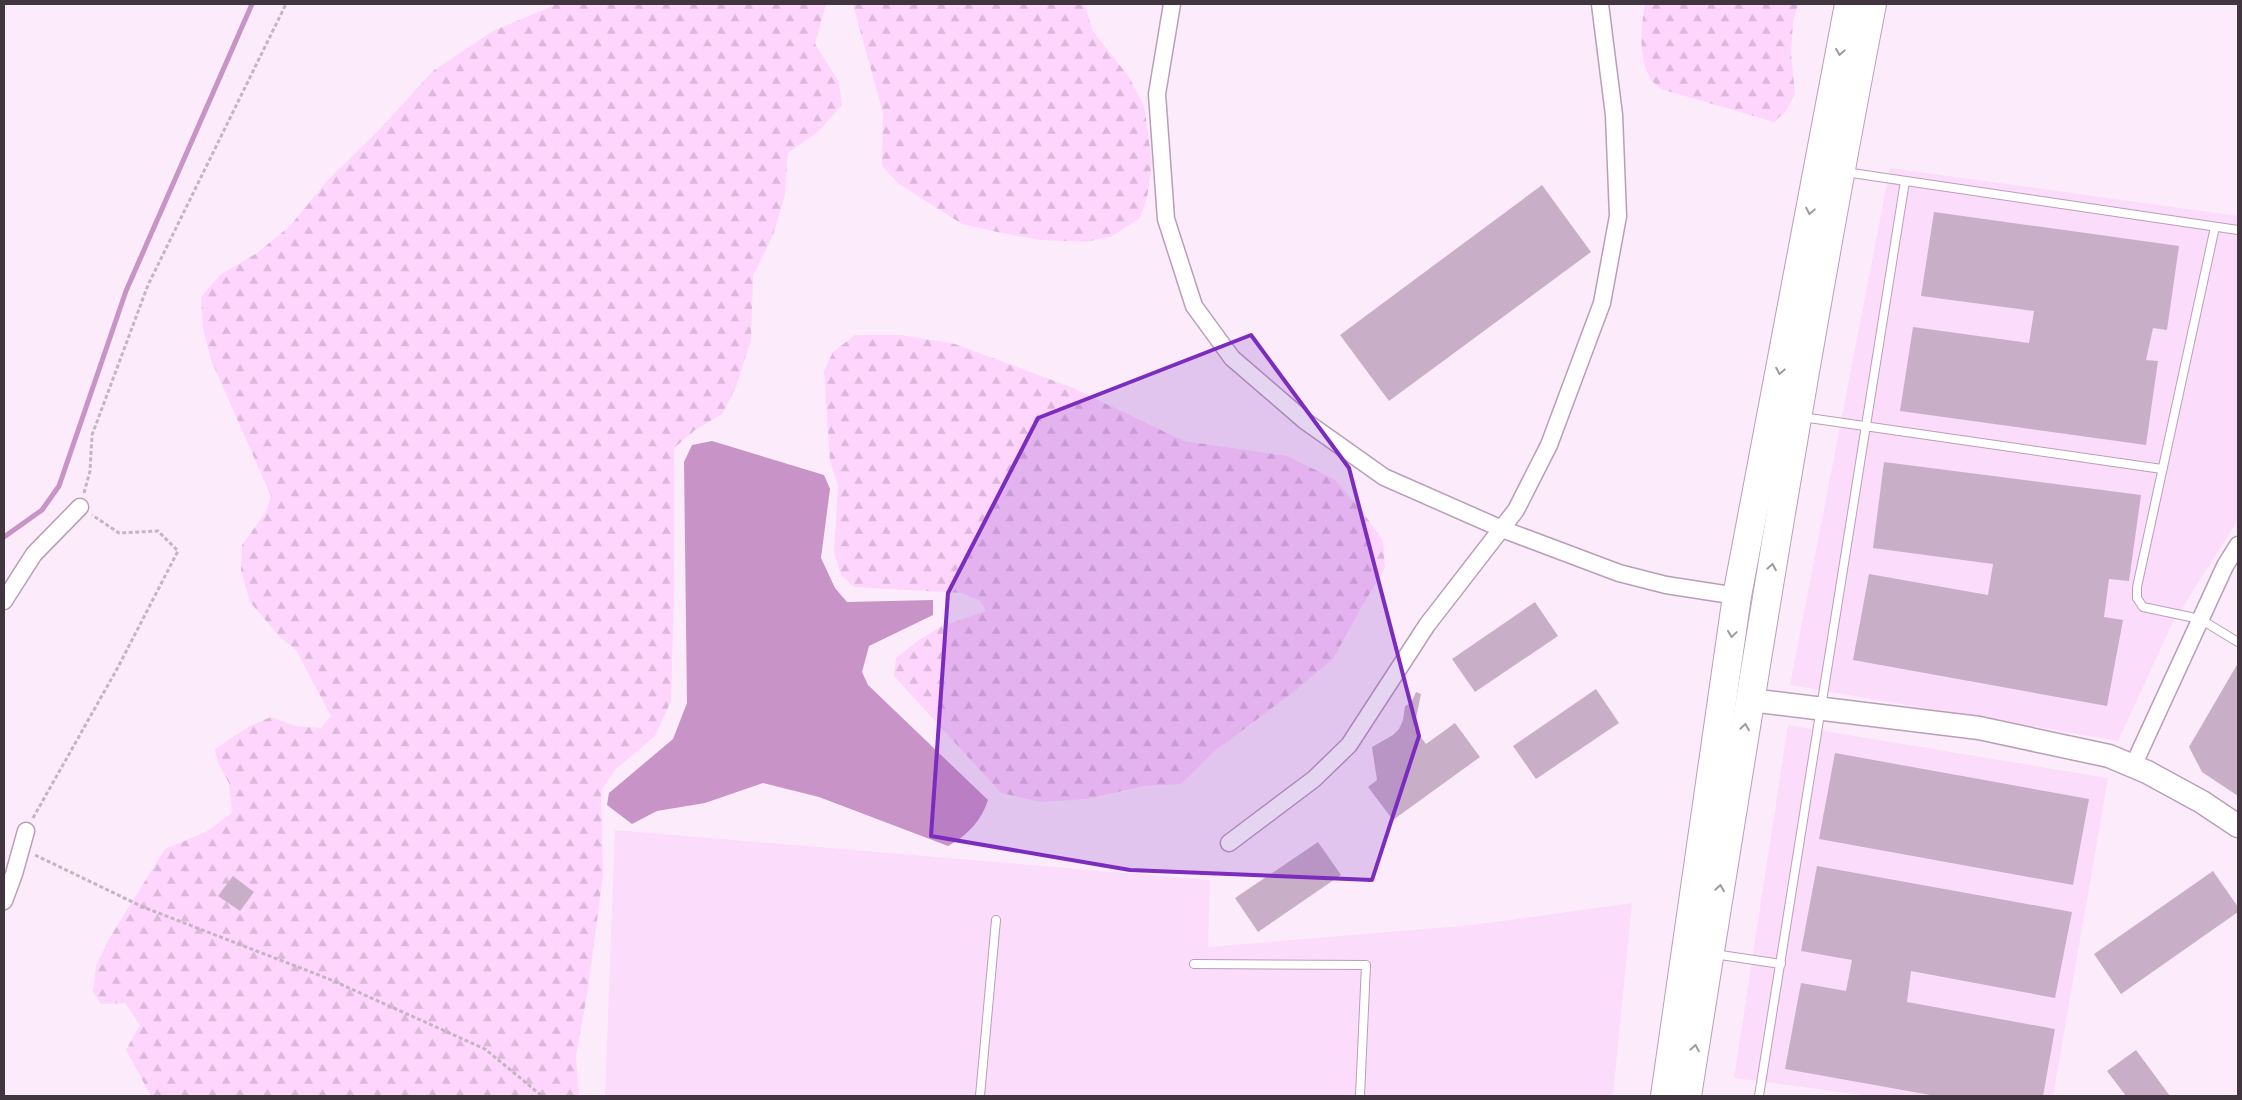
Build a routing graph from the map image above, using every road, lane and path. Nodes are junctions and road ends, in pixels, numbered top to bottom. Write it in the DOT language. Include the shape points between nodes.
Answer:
graph roads {
  1 [pos="286,4"];
  2 [pos="1172,4"];
  3 [pos="1600,4"];
  4 [pos="1849,4"];
  5 [pos="1872,4"];
  6 [pos="1840,171"];
  7 [pos="1905,181"];
  8 [pos="2215,227"];
  9 [pos="2238,230"];
  10 [pos="1798,416"];
  11 [pos="1866,426"];
  12 [pos="2162,469"];
  13 [pos="80,506"];
  14 [pos="1502,529"];
  15 [pos="2238,546"];
  16 [pos="1737,596"];
  17 [pos="4,601"];
  18 [pos="2200,619"];
  19 [pos="2238,642"];
  20 [pos="1750,700"];
  21 [pos="1821,707"];
  22 [pos="2133,766"];
  23 [pos="2238,826"];
  24 [pos="26,831"];
  25 [pos="1229,844"];
  26 [pos="21,848"];
  27 [pos="4,901"];
  28 [pos="996,920"];
  29 [pos="1710,953"];
  30 [pos="1194,964"];
  31 [pos="1780,964"];
  32 [pos="542,1096"];
  33 [pos="980,1096"];
  34 [pos="1360,1096"];
  35 [pos="1665,1096"];
  36 [pos="1687,1096"];
  37 [pos="1759,1096"];
  1 -- 13 [label="path" via="148,285 92,435 90,470"];
  2 -- 14 [label="street" via="1157,104 1166,220 1194,306 1232,358 1305,421 1384,477"];
  3 -- 14 [label="street" via="1614,115 1618,216 1604,294 1549,445 1516,510"];
  4 -- 16 [label="highway, one-way"];
  5 -- 6 [label="highway"];
  6 -- 7 [label="lane"];
  6 -- 10 [label="highway"];
  7 -- 8 [label="lane"];
  7 -- 11 [label="lane"];
  8 -- 9 [label="lane"];
  8 -- 12 [label="lane"];
  10 -- 11 [label="lane"];
  20 -- 10 [label="highway, one-way"];
  11 -- 12 [label="lane"];
  11 -- 21 [label="lane"];
  12 -- 18 [label="lane" via="2137,598 2143,607"];
  13 -- 17 [label="street" via="34,554"];
  13 -- 24 [label="path" via="119,533 158,531 178,551 117,669"];
  14 -- 16 [label="street" via="1619,573 1666,585"];
  14 -- 25 [label="street" via="1427,625 1349,745 1314,779"];
  15 -- 18 [label="street"];
  16 -- 35 [label="highway, one-way"];
  18 -- 19 [label="lane"];
  18 -- 22 [label="street"];
  20 -- 21 [label="street"];
  29 -- 20 [label="highway, one-way"];
  21 -- 22 [label="street" via="1978,728 2110,756"];
  21 -- 31 [label="lane"];
  22 -- 23 [label="street" via="2202,802"];
  24 -- 26 [label="street"];
  26 -- 27 [label="street"];
  26 -- 32 [label="path" via="143,907 330,979 484,1049"];
  28 -- 33 [label="lane"];
  29 -- 31 [label="lane"];
  36 -- 29 [label="highway, one-way"];
  30 -- 34 [label="lane" via="1366,964"];
  31 -- 37 [label="lane"];
}
